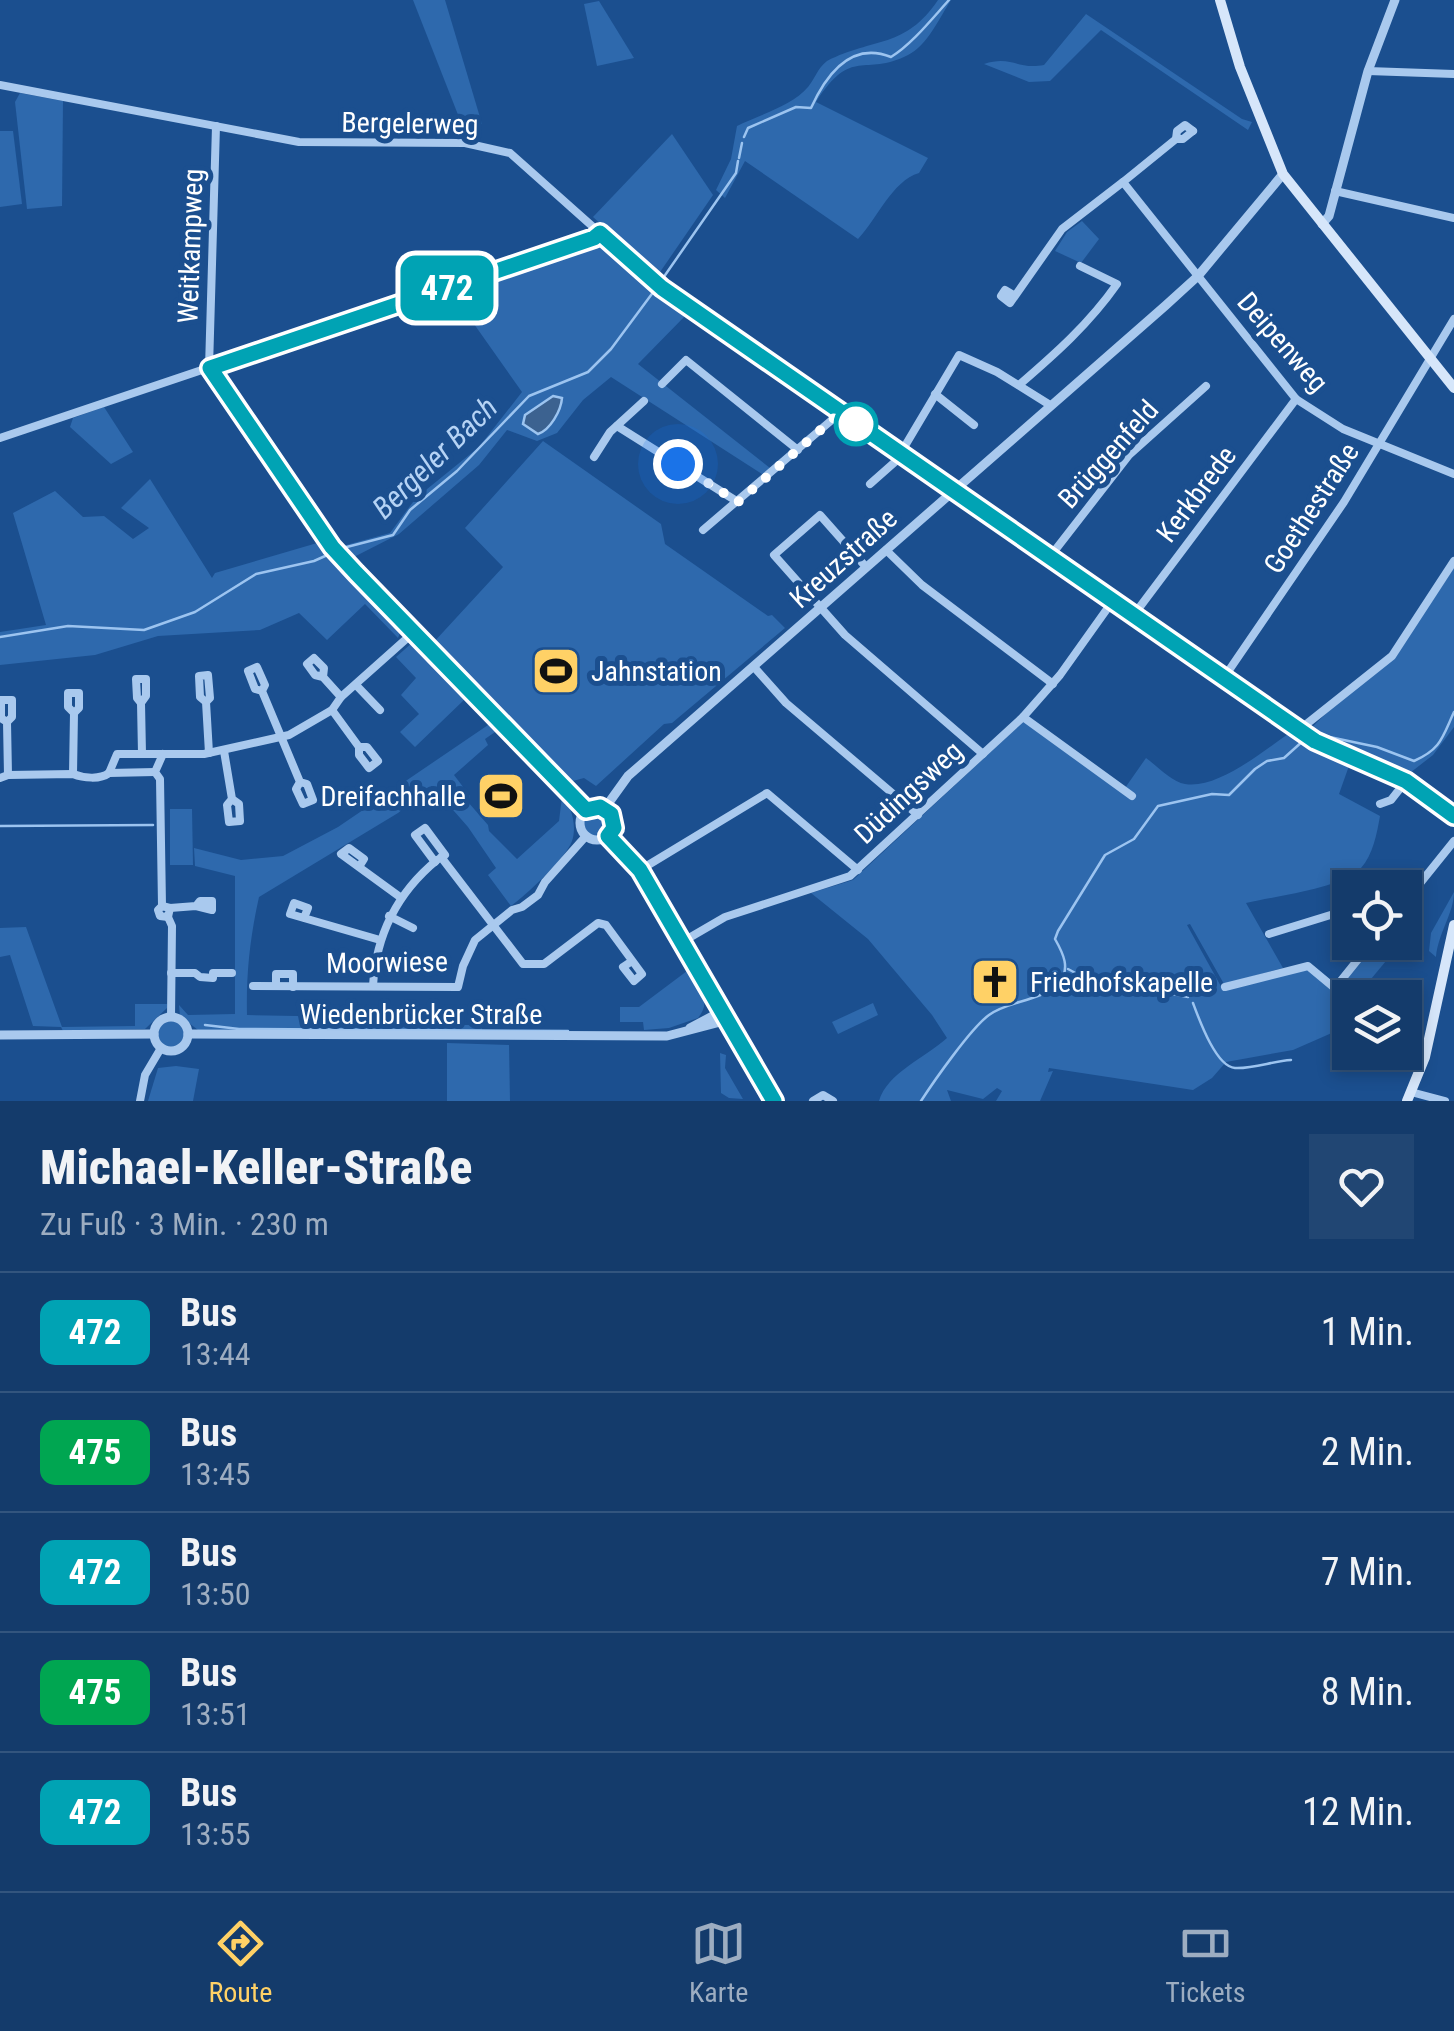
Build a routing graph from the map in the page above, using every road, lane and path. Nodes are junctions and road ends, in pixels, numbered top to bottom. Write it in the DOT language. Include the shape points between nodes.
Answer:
graph roads {
  1 [pos="1220,0"];
  2 [pos="1395,0"];
  3 [pos="1368,71"];
  4 [pos="1454,74"];
  5 [pos="0,85"];
  6 [pos="216,126"];
  7 [pos="1176,139"];
  8 [pos="1283,174"];
  9 [pos="1123,182"];
  10 [pos="1335,191"];
  11 [pos="1454,218"];
  12 [pos="1322,224"];
  13 [pos="600,233"];
  14 [pos="1080,266"];
  15 [pos="1198,276"];
  16 [pos="1015,296"];
  17 [pos="1454,319"];
  18 [pos="1431,359"];
  19 [pos="210,368"];
  20 [pos="662,384"];
  21 [pos="1019,385"];
  22 [pos="1206,386"];
  23 [pos="1454,388"];
  24 [pos="934,394"];
  25 [pos="1296,399"];
  26 [pos="644,401"];
  27 [pos="1050,405"];
  28 [pos="840,413"];
  29 [pos="974,425"];
  30 [pos="617,426"];
  31 [pos="0,438"];
  32 [pos="1378,446"];
  33 [pos="798,450"];
  34 [pos="900,454"];
  35 [pos="594,456"];
  36 [pos="1454,474"];
  37 [pos="870,484"];
  38 [pos="952,491"];
  39 [pos="738,502"];
  40 [pos="702,530"];
  41 [pos="886,550"];
  42 [pos="1049,558"];
  43 [pos="1454,560"];
  44 [pos="866,567"];
  45 [pos="1112,602"];
  46 [pos="821,608"];
  47 [pos="1132,616"];
  48 [pos="414,632"];
  49 [pos="754,667"];
  50 [pos="324,676"];
  51 [pos="1223,679"];
  52 [pos="1052,684"];
  53 [pos="356,685"];
  54 [pos="262,691"];
  55 [pos="341,697"];
  56 [pos="141,702"];
  57 [pos="206,702"];
  58 [pos="332,710"];
  59 [pos="380,710"];
  60 [pos="74,714"];
  61 [pos="1024,717"];
  62 [pos="7,722"];
  63 [pos="281,736"];
  64 [pos="1307,736"];
  65 [pos="360,747"];
  66 [pos="224,751"];
  67 [pos="209,753"];
  68 [pos="142,754"];
  69 [pos="162,754"];
  70 [pos="983,754"];
  71 [pos="155,772"];
  72 [pos="109,773"];
  73 [pos="73,774"];
  74 [pos="4,776"];
  75 [pos="1406,781"];
  76 [pos="300,782"];
  77 [pos="1132,796"];
  78 [pos="232,800"];
  79 [pos="1380,804"];
  80 [pos="605,808"];
  81 [pos="586,810"];
  82 [pos="918,815"];
  83 [pos="1454,816"];
  84 [pos="586,836"];
  85 [pos="608,836"];
  86 [pos="1454,841"];
  87 [pos="359,867"];
  88 [pos="640,870"];
  89 [pos="858,870"];
  90 [pos="1422,881"];
  91 [pos="400,897"];
  92 [pos="196,906"];
  93 [pos="167,910"];
  94 [pos="1332,914"];
  95 [pos="390,916"];
  96 [pos="304,918"];
  97 [pos="493,925"];
  98 [pos="1454,925"];
  99 [pos="413,928"];
  100 [pos="1268,934"];
  101 [pos="380,940"];
  102 [pos="682,942"];
  103 [pos="1358,960"];
  104 [pos="632,961"];
  105 [pos="171,973"];
  106 [pos="232,973"];
  107 [pos="1341,980"];
  108 [pos="253,986"];
  109 [pos="373,986"];
  110 [pos="1332,986"];
  111 [pos="1224,987"];
  112 [pos="725,1015"];
  113 [pos="171,1017"];
  114 [pos="154,1034"];
  115 [pos="188,1034"];
  116 [pos="0,1035"];
  117 [pos="161,1048"];
  118 [pos="1422,1056"];
  119 [pos="1425,1057"];
  120 [pos="1409,1097"];
  121 [pos="140,1101"];
  122 [pos="774,1101"];
  123 [pos="813,1101"];
  124 [pos="833,1101"];
  125 [pos="1445,1101"];
  1 -- 8 [label="main road"];
  2 -- 3 [label="street"];
  3 -- 4 [label="street"];
  3 -- 10 [label="street"];
  5 -- 6 [label="street, Bergelerweg"];
  6 -- 13 [label="street, Bergelerweg" via="300,142 500,148"];
  6 -- 19 [label="street, Weitkampweg"];
  7 -- 9 [label="street"];
  8 -- 12 [label="main road"];
  8 -- 15 [label="street, Kreuzstraße"];
  9 -- 15 [label="street, Deipenweg"];
  9 -- 16 [label="street" via="1062,229"];
  10 -- 11 [label="street"];
  10 -- 12 [label="street"];
  12 -- 18 [label="main road"];
  13 -- 19 [label="street"];
  13 -- 28 [label="street, Bergelerweg" via="658,285"];
  14 -- 21 [label="street" via="1116,284 1069,342"];
  15 -- 25 [label="street, Deipenweg"];
  15 -- 27 [label="street, Kreuzstraße"];
  17 -- 18 [label="street, Goethestraße"];
  18 -- 23 [label="main road"];
  18 -- 32 [label="street, Goethestraße"];
  19 -- 31 [label="street"];
  19 -- 48 [label="street" via="336,550"];
  20 -- 33 [label="street" via="686,360"];
  21 -- 24 [label="street" via="959,355"];
  21 -- 27 [label="street"];
  22 -- 42 [label="street, Brüggenfeld" via="1129,455"];
  24 -- 29 [label="street"];
  24 -- 34 [label="street"];
  25 -- 32 [label="street, Deipenweg"];
  25 -- 47 [label="street, Kerkbrede"];
  26 -- 30 [label="street"];
  27 -- 38 [label="street, Kreuzstraße"];
  28 -- 33 [label="street"];
  28 -- 34 [label="street, Bergelerweg"];
  30 -- 35 [label="street"];
  30 -- 39 [label="street"];
  32 -- 36 [label="street, Deipenweg"];
  32 -- 51 [label="street, Goethestraße"];
  33 -- 39 [label="street"];
  34 -- 37 [label="street"];
  34 -- 38 [label="street, Bergelerweg"];
  38 -- 41 [label="street, Kreuzstraße"];
  38 -- 42 [label="street, Bergelerweg"];
  39 -- 40 [label="street"];
  41 -- 44 [label="street, Kreuzstraße"];
  41 -- 52 [label="street"];
  42 -- 45 [label="street, Bergelerweg"];
  43 -- 64 [label="street" via="1392,656"];
  44 -- 46 [label="street, Kreuzstraße"];
  44 -- 46 [label="street" via="820,515 774,555"];
  45 -- 47 [label="street, Bergelerweg"];
  45 -- 52 [label="street, Düdingsweg"];
  46 -- 49 [label="street, Kreuzstraße"];
  46 -- 70 [label="street"];
  47 -- 51 [label="street, Bergelerweg"];
  48 -- 53 [label="street"];
  48 -- 81 [label="street"];
  49 -- 80 [label="street, Kreuzstraße" via="628,776"];
  49 -- 82 [label="street" via="786,703"];
  50 -- 55 [label="street"];
  51 -- 64 [label="street, Bergelerweg"];
  52 -- 61 [label="street, Düdingsweg"];
  53 -- 55 [label="street"];
  53 -- 59 [label="street"];
  54 -- 63 [label="street"];
  55 -- 58 [label="street"];
  56 -- 68 [label="street"];
  57 -- 67 [label="street"];
  58 -- 63 [label="street"];
  58 -- 65 [label="street"];
  60 -- 73 [label="street"];
  61 -- 70 [label="street, Düdingsweg"];
  61 -- 77 [label="street"];
  62 -- 74 [label="street"];
  63 -- 66 [label="street"];
  63 -- 76 [label="street"];
  64 -- 75 [label="street, Bergelerweg"];
  66 -- 67 [label="street"];
  66 -- 78 [label="street"];
  67 -- 69 [label="street"];
  68 -- 69 [label="street"];
  68 -- 72 [label="street" via="117,754"];
  69 -- 71 [label="street"];
  70 -- 82 [label="street, Düdingsweg"];
  71 -- 72 [label="street"];
  71 -- 93 [label="street"];
  72 -- 73 [label="street"];
  73 -- 74 [label="street"];
  75 -- 79 [label="street"];
  75 -- 83 [label="street, Bergelerweg"];
  80 -- 81 [label="street"];
  80 -- 85 [label="street" via="614,822"];
  81 -- 84 [label="street" via="580,826"];
  82 -- 89 [label="street, Düdingsweg"];
  84 -- 85 [label="street"];
  84 -- 97 [label="street, Moorwiese" via="538,894"];
  85 -- 88 [label="street"];
  86 -- 90 [label="street"];
  87 -- 91 [label="street"];
  88 -- 89 [label="street" via="767,793"];
  88 -- 102 [label="street"];
  89 -- 102 [label="street, Düdingsweg" via="725,917"];
  91 -- 95 [label="street"];
  91 -- 97 [label="street" via="438,859"];
  92 -- 93 [label="street"];
  93 -- 105 [label="street"];
  94 -- 100 [label="street"];
  95 -- 99 [label="street"];
  95 -- 101 [label="street"];
  96 -- 101 [label="street"];
  97 -- 104 [label="street" via="523,964 544,964 598,924 606,925"];
  97 -- 109 [label="street, Moorwiese" via="470,947 458,987"];
  98 -- 119 [label="main road"];
  101 -- 109 [label="street"];
  102 -- 112 [label="street"];
  103 -- 107 [label="street"];
  105 -- 106 [label="street"];
  105 -- 113 [label="street"];
  108 -- 109 [label="street, Moorwiese"];
  110 -- 111 [label="street" via="1308,966"];
  112 -- 115 [label="street, Wiedenbrücker Straße" via="653,1036"];
  112 -- 122 [label="street"];
  113 -- 114 [label="street"];
  113 -- 115 [label="street"];
  114 -- 116 [label="street"];
  114 -- 117 [label="street"];
  115 -- 117 [label="street" via="180,1048"];
  117 -- 121 [label="street"];
  118 -- 119 [label="street"];
  119 -- 120 [label="main road"];
  120 -- 125 [label="street"];
  123 -- 124 [label="street" via="823,1095"];
}
